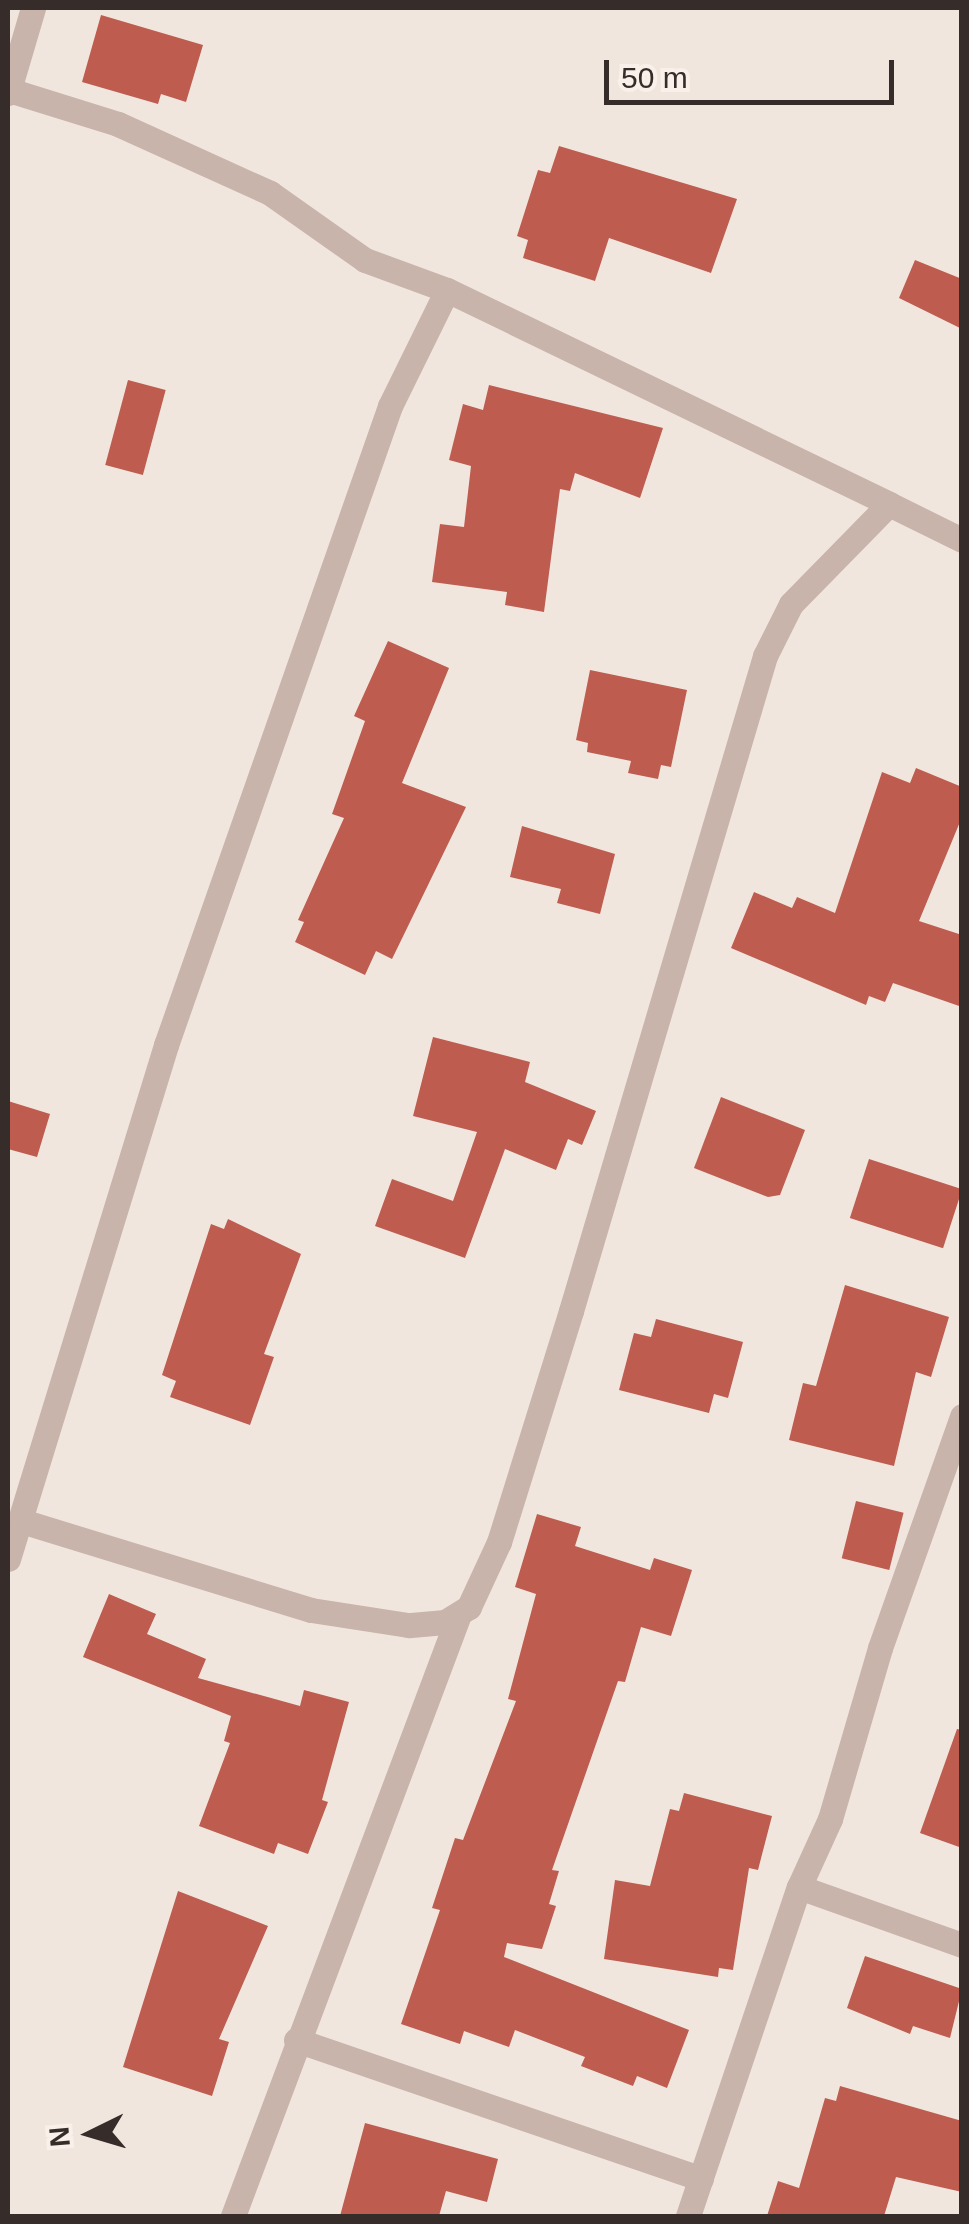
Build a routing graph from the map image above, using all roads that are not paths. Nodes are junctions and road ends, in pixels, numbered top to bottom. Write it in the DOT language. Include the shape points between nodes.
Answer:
graph roads {
  1 [pos="33,8"];
  2 [pos="8,92"];
  3 [pos="447,290"];
  4 [pos="888,504"];
  5 [pos="962,540"];
  6 [pos="962,1416"];
  7 [pos="22,1521"];
  8 [pos="8,1559"];
  9 [pos="458,1617"];
  10 [pos="799,1887"];
  11 [pos="962,1945"];
  12 [pos="296,2040"];
  13 [pos="701,2179"];
  14 [pos="232,2216"];
  15 [pos="688,2216"];
  1 -- 2 [label="street"];
  2 -- 3 [label="street" via="118,124 270,194 365,260"];
  3 -- 4 [label="street"];
  3 -- 7 [label="street" via="390,406 166,1045 67,1352"];
  4 -- 5 [label="street"];
  4 -- 9 [label="street" via="791,604 765,656 504,1524 485,1580"];
  6 -- 10 [label="street" via="880,1648 830,1819"];
  7 -- 8 [label="street"];
  7 -- 9 [label="street" via="311,1610 408,1624"];
  9 -- 12 [label="street"];
  10 -- 11 [label="street"];
  10 -- 13 [label="street"];
  12 -- 13 [label="street"];
  12 -- 14 [label="street"];
  13 -- 15 [label="street"];
}
